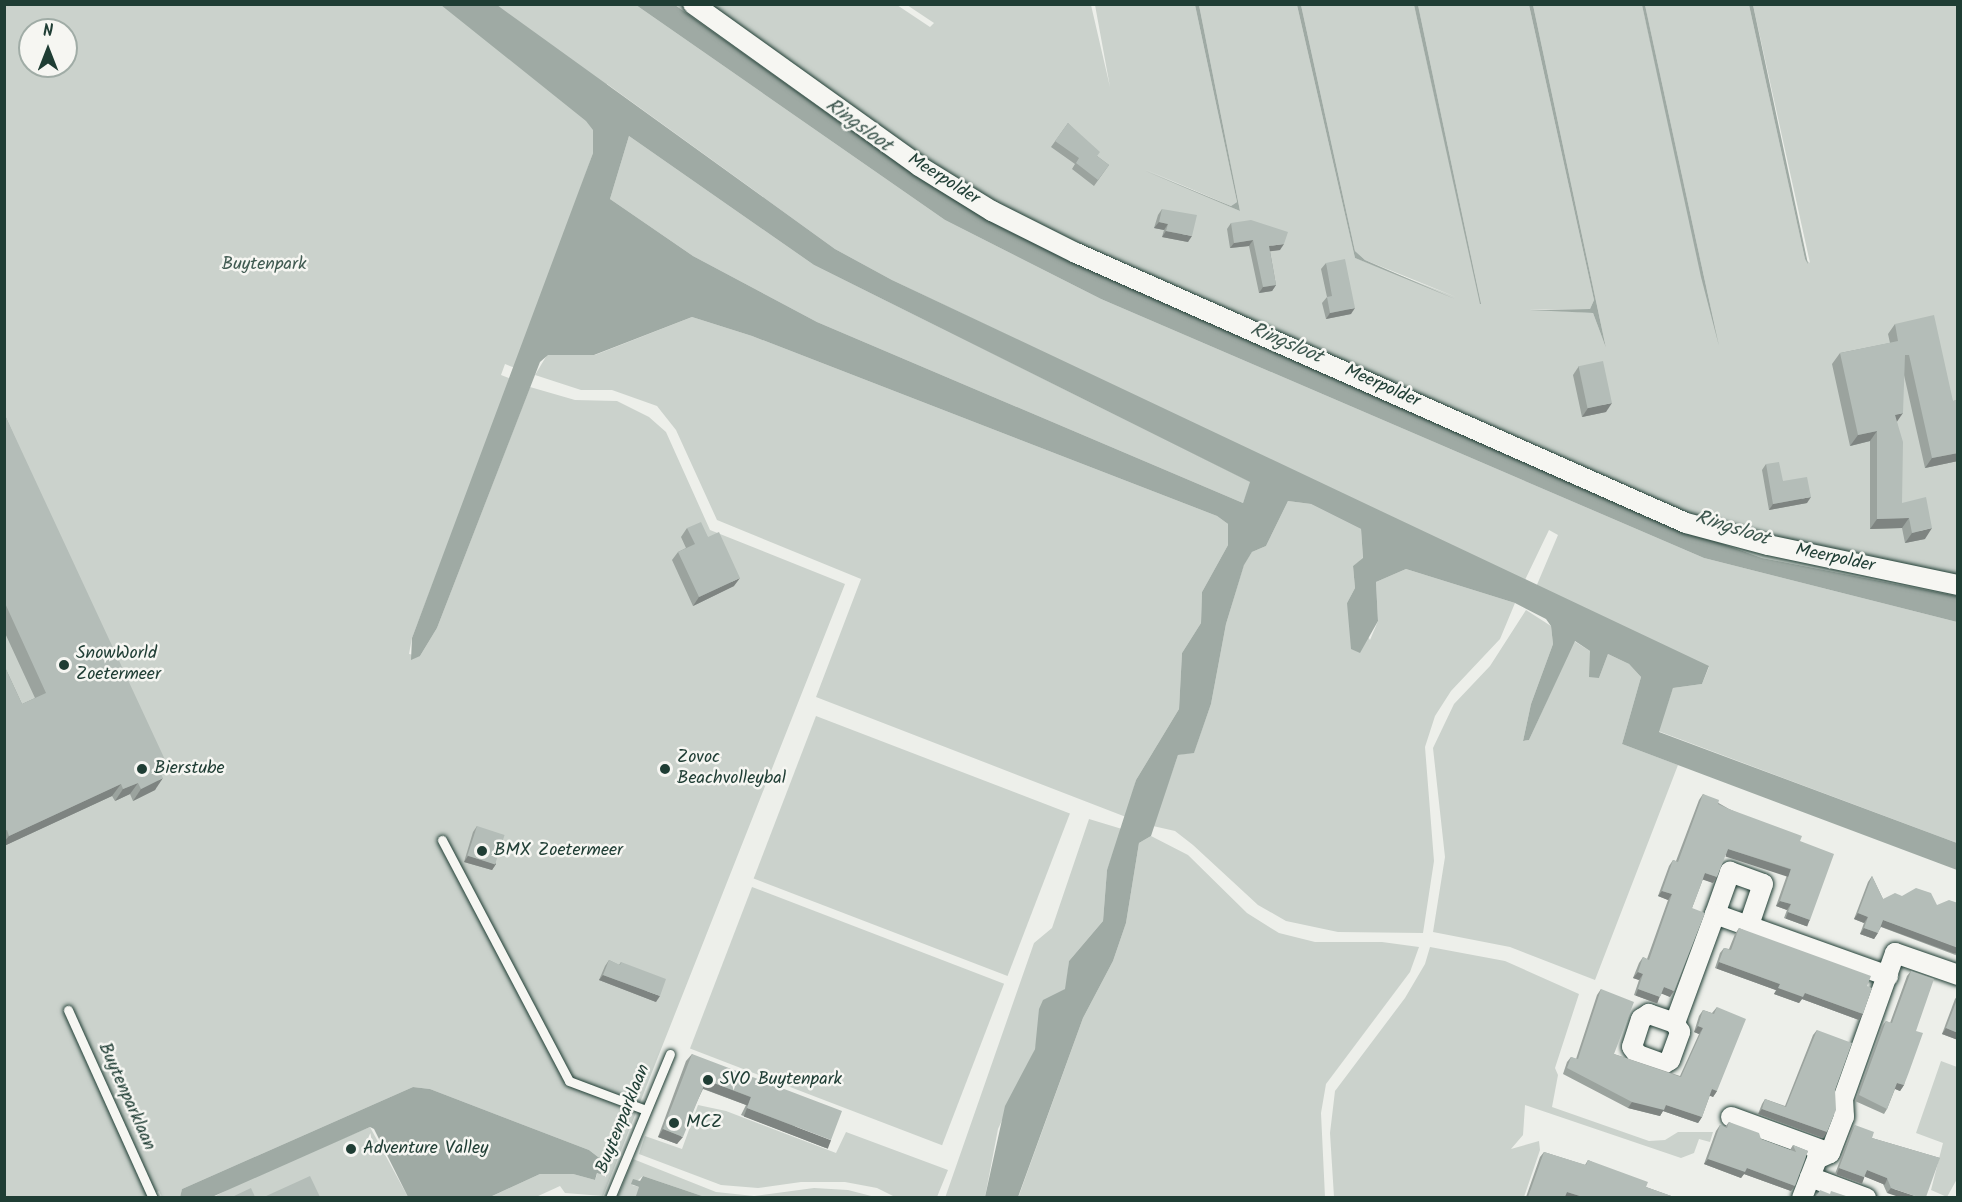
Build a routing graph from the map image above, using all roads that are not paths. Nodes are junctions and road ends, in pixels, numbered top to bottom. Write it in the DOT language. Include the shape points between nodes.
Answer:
graph roads {
  1 [pos="693,4"];
  2 [pos="1958,585"];
  3 [pos="442,840"];
  4 [pos="1715,914"];
  5 [pos="1749,925"];
  6 [pos="1958,975"];
  7 [pos="1888,976"];
  8 [pos="68,1010"];
  9 [pos="1676,1023"];
  10 [pos="670,1054"];
  11 [pos="646,1110"];
  12 [pos="1731,1117"];
  13 [pos="1830,1153"];
  14 [pos="1810,1177"];
  15 [pos="153,1197"];
  16 [pos="610,1197"];
  17 [pos="1802,1197"];
  18 [pos="1866,1197"];
  1 -- 2 [label="street, Meerpolder" via="919,166 992,211 1076,253 1686,523 1768,545"];
  3 -- 11 [label="lane" via="569,1081"];
  4 -- 5 [label="street"];
  4 -- 5 [label="street" via="1730,872 1763,884"];
  4 -- 9 [label="street"];
  5 -- 7 [label="street"];
  6 -- 7 [label="street" via="1895,953"];
  7 -- 13 [label="street" via="1843,1099 1844,1117"];
  8 -- 15 [label="lane, Buytenparklaan"];
  10 -- 11 [label="lane, Buytenparklaan"];
  11 -- 16 [label="lane, Buytenparklaan"];
  12 -- 13 [label="street"];
  13 -- 14 [label="street" via="1817,1159"];
  14 -- 17 [label="street"];
  14 -- 18 [label="street"];
}
